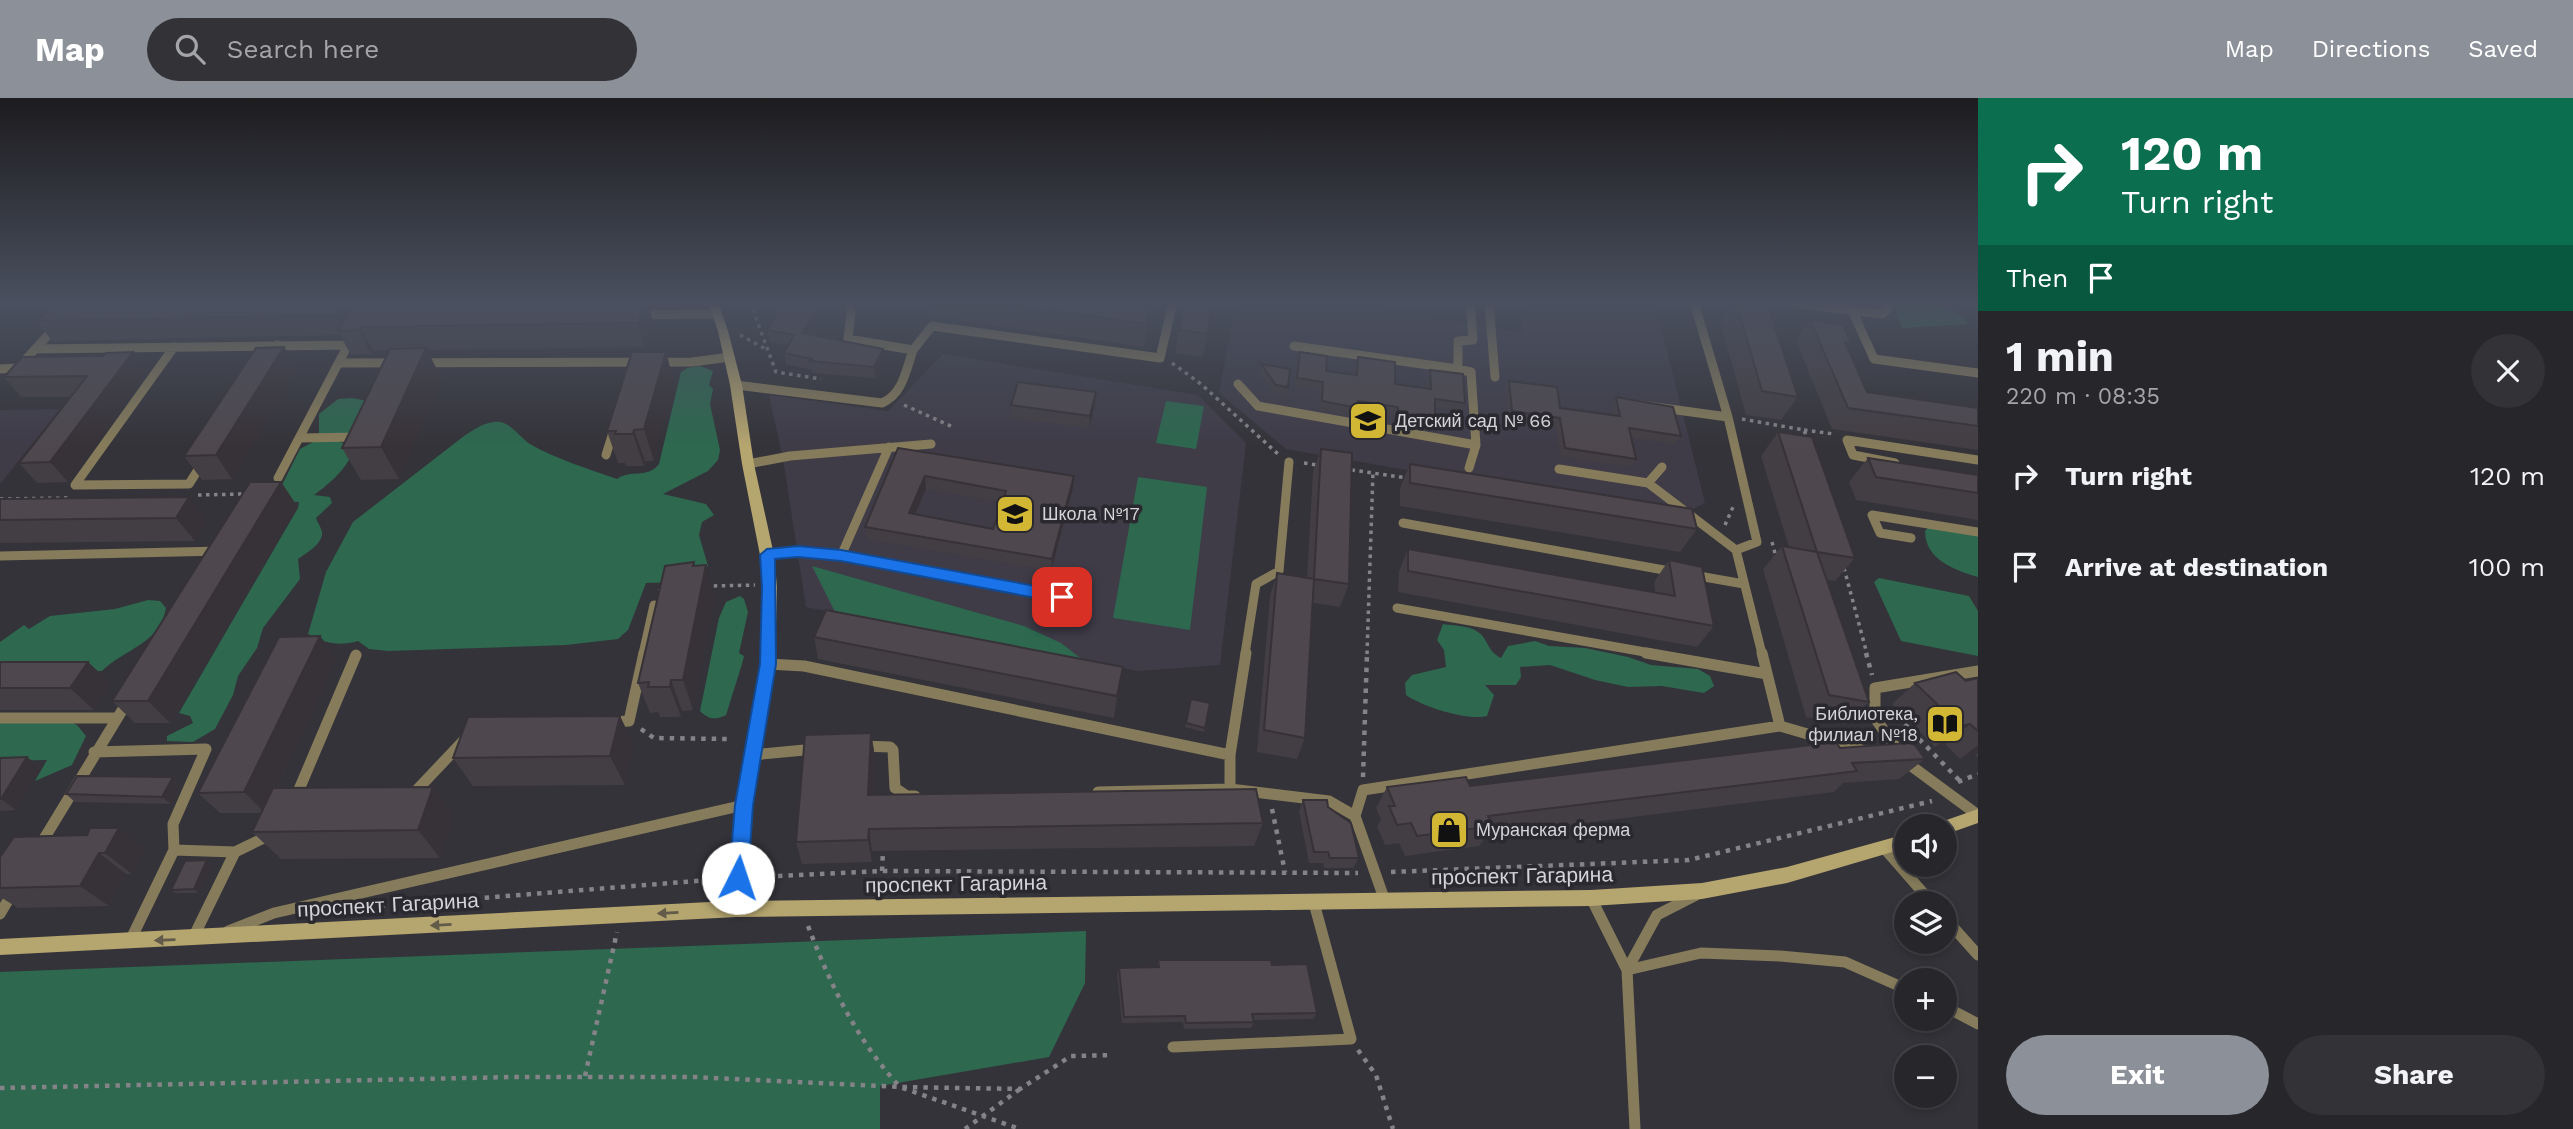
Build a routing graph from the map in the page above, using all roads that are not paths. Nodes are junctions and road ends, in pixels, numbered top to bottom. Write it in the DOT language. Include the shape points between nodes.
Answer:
graph roads {
  1 [pos="34,350"];
  2 [pos="171,350"];
  3 [pos="274,350"];
  4 [pos="345,350"];
  5 [pos="728,350"];
  6 [pos="912,350"];
  7 [pos="1104,350"];
  8 [pos="1162,350"];
  9 [pos="1323,350"];
  10 [pos="1458,350"];
  11 [pos="1493,350"];
  12 [pos="1708,350"];
  13 [pos="1870,350"];
  14 [pos="730,357"];
  15 [pos="635,361"];
  16 [pos="339,363"];
  17 [pos="0,369"];
  18 [pos="1458,369"];
  19 [pos="1978,373"];
  20 [pos="1495,377"];
  21 [pos="1238,384"];
  22 [pos="736,385"];
  23 [pos="1626,403"];
  24 [pos="1728,417"];
  25 [pos="359,437"];
  26 [pos="299,438"];
  27 [pos="930,444"];
  28 [pos="1476,445"];
  29 [pos="887,450"];
  30 [pos="921,451"];
  31 [pos="606,455"];
  32 [pos="1978,460"];
  33 [pos="1289,462"];
  34 [pos="1897,463"];
  35 [pos="748,464"];
  36 [pos="1662,467"];
  37 [pos="1469,468"];
  38 [pos="1559,469"];
  39 [pos="278,478"];
  40 [pos="1648,483"];
  41 [pos="250,507"];
  42 [pos="1403,523"];
  43 [pos="1978,532"];
  44 [pos="1911,538"];
  45 [pos="1736,550"];
  46 [pos="222,551"];
  47 [pos="767,555"];
  48 [pos="0,556"];
  49 [pos="841,556"];
  50 [pos="1744,584"];
  51 [pos="1062,597"];
  52 [pos="654,605"];
  53 [pos="1397,608"];
  54 [pos="356,655"];
  55 [pos="768,664"];
  56 [pos="1978,671"];
  57 [pos="1767,674"];
  58 [pos="0,718"];
  59 [pos="116,718"];
  60 [pos="601,722"];
  61 [pos="477,726"];
  62 [pos="1780,726"];
  63 [pos="848,747"];
  64 [pos="823,749"];
  65 [pos="94,752"];
  66 [pos="752,755"];
  67 [pos="1230,755"];
  68 [pos="1906,762"];
  69 [pos="1230,789"];
  70 [pos="1082,792"];
  71 [pos="403,794"];
  72 [pos="934,795"];
  73 [pos="308,799"];
  74 [pos="744,805"];
  75 [pos="289,810"];
  76 [pos="1978,815"];
  77 [pos="1355,816"];
  78 [pos="1957,823"];
  79 [pos="1894,845"];
  80 [pos="1884,848"];
  81 [pos="174,850"];
  82 [pos="235,852"];
  83 [pos="32,860"];
  84 [pos="1702,891"];
  85 [pos="1922,891"];
  86 [pos="1591,898"];
  87 [pos="1385,901"];
  88 [pos="8,902"];
  89 [pos="1314,903"];
  90 [pos="737,909"];
  91 [pos="0,914"];
  92 [pos="1957,932"];
  93 [pos="211,938"];
  94 [pos="193,939"];
  95 [pos="130,941"];
  96 [pos="0,947"];
  97 [pos="1978,956"];
  98 [pos="1627,970"];
  99 [pos="1894,984"];
  100 [pos="1957,1013"];
  101 [pos="1978,1024"];
  102 [pos="1173,1047"];
  103 [pos="1635,1129"];
  1 -- 17 [label="lane" via="18,368"];
  2 -- 3 [label="lane" via="75,485 189,484"];
  4 -- 16 [label="lane"];
  5 -- 14 [label="street"];
  6 -- 22 [label="lane" via="891,401"];
  7 -- 8 [label="lane" via="1160,358"];
  9 -- 18 [label="lane"];
  10 -- 18 [label="lane"];
  11 -- 20 [label="lane"];
  12 -- 24 [label="lane"];
  13 -- 19 [label="lane" via="1874,359"];
  14 -- 15 [label="lane"];
  14 -- 22 [label="street"];
  15 -- 16 [label="lane"];
  15 -- 31 [label="lane"];
  16 -- 26 [label="lane"];
  18 -- 28 [label="lane" via="1471,372"];
  21 -- 28 [label="lane" via="1258,406"];
  22 -- 35 [label="street"];
  23 -- 24 [label="lane"];
  24 -- 45 [label="lane" via="1757,542"];
  25 -- 26 [label="lane"];
  26 -- 39 [label="lane"];
  27 -- 29 [label="lane"];
  28 -- 37 [label="lane"];
  29 -- 30 [label="lane"];
  29 -- 35 [label="lane"];
  29 -- 49 [label="lane"];
  32 -- 34 [label="lane" via="1847,440 1853,455"];
  33 -- 67 [label="lane" via="1279,571 1256,584"];
  35 -- 47 [label="street"];
  36 -- 40 [label="lane"];
  38 -- 40 [label="lane"];
  40 -- 45 [label="lane"];
  41 -- 46 [label="lane"];
  42 -- 50 [label="lane"];
  43 -- 44 [label="lane" via="1872,515 1880,533"];
  45 -- 50 [label="lane"];
  46 -- 48 [label="lane"];
  46 -- 59 [label="lane"];
  47 -- 49 [label="lane" via="798,551"];
  47 -- 55 [label="street"];
  49 -- 51 [label="lane"];
  50 -- 57 [label="lane"];
  52 -- 60 [label="lane" via="629,721"];
  53 -- 57 [label="lane"];
  54 -- 75 [label="lane"];
  55 -- 66 [label="street"];
  55 -- 67 [label="lane" via="804,666"];
  56 -- 68 [label="lane" via="1875,688 1875,718"];
  57 -- 62 [label="lane"];
  58 -- 59 [label="lane"];
  59 -- 65 [label="lane"];
  61 -- 71 [label="lane" via="416,793"];
  62 -- 68 [label="lane"];
  62 -- 77 [label="lane" via="1363,790"];
  63 -- 72 [label="lane" via="887,745 893,750 893,782 898,791 908,796"];
  64 -- 66 [label="lane"];
  65 -- 81 [label="lane" via="206,749 173,824"];
  65 -- 83 [label="lane"];
  66 -- 74 [label="street"];
  67 -- 69 [label="lane"];
  68 -- 76 [label="lane"];
  69 -- 70 [label="lane"];
  69 -- 77 [label="lane" via="1329,801"];
  73 -- 75 [label="lane"];
  74 -- 90 [label="street"];
  74 -- 93 [label="lane" via="274,913"];
  75 -- 82 [label="lane" via="278,831"];
  76 -- 78 [label="street"];
  77 -- 87 [label="lane"];
  79 -- 80 [label="street, проспект Гагарина"];
  80 -- 84 [label="street, проспект Гагарина" via="1787,876"];
  80 -- 85 [label="lane"];
  81 -- 82 [label="lane"];
  81 -- 95 [label="lane"];
  82 -- 94 [label="lane"];
  84 -- 86 [label="street, проспект Гагарина"];
  84 -- 98 [label="lane" via="1657,915"];
  86 -- 87 [label="street, проспект Гагарина"];
  86 -- 98 [label="lane"];
  87 -- 89 [label="street, проспект Гагарина"];
  88 -- 91 [label="lane"];
  89 -- 90 [label="street, проспект Гагарина"];
  89 -- 102 [label="lane" via="1351,1039"];
  90 -- 93 [label="street, проспект Гагарина, one-way"];
  92 -- 97 [label="lane"];
  93 -- 94 [label="street, проспект Гагарина"];
  94 -- 95 [label="street, проспект Гагарина, one-way"];
  95 -- 96 [label="street, проспект Гагарина"];
  98 -- 99 [label="lane" via="1701,953 1780,956 1845,962"];
  98 -- 103 [label="lane"];
  100 -- 101 [label="lane"];
}
